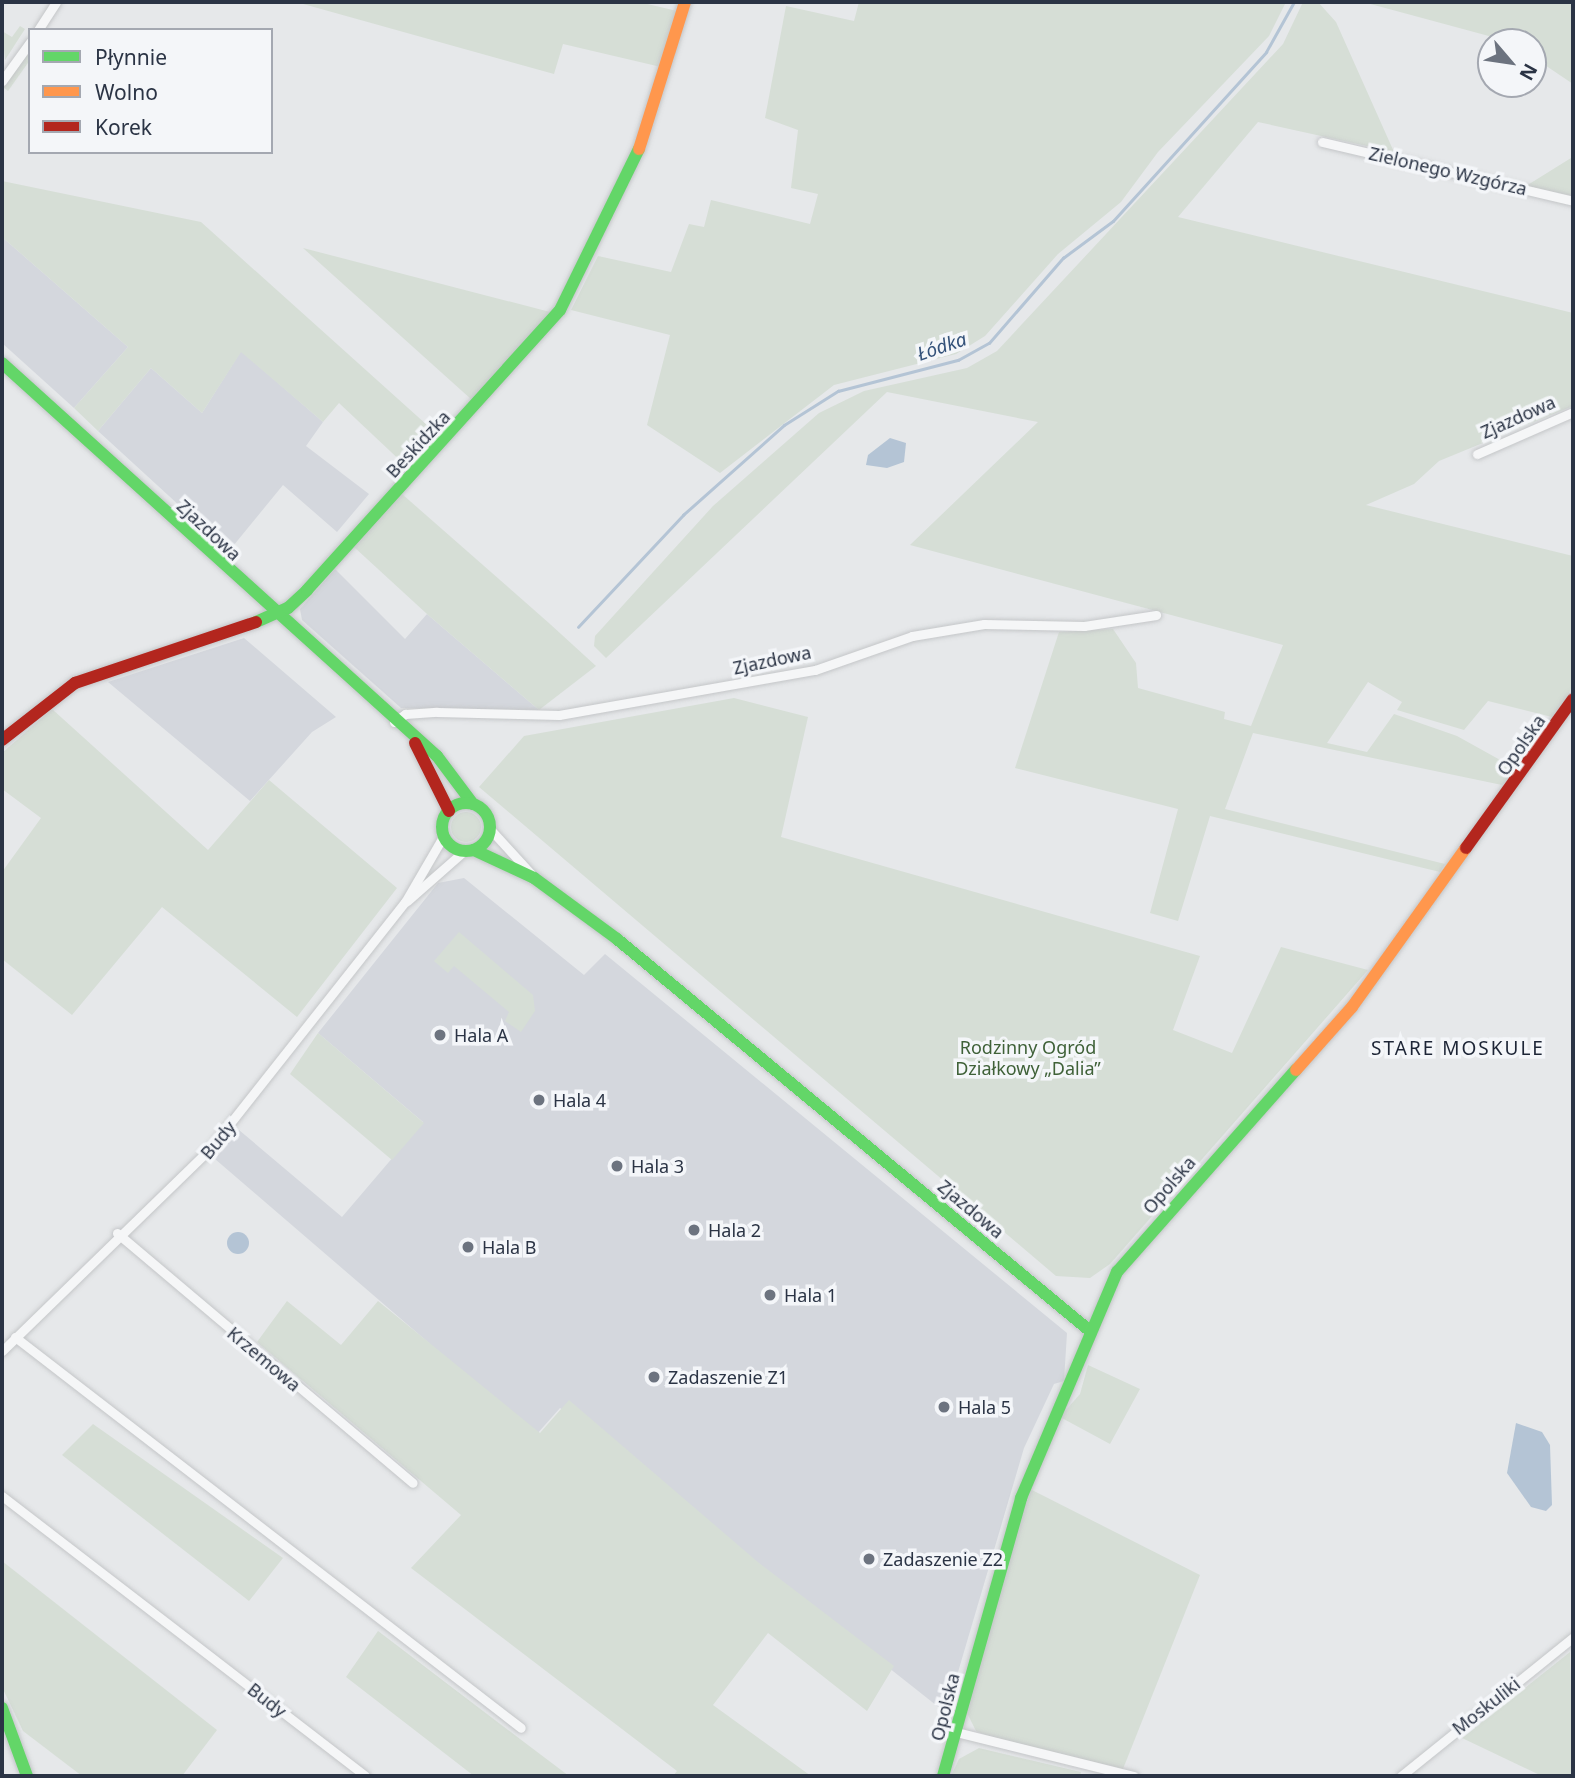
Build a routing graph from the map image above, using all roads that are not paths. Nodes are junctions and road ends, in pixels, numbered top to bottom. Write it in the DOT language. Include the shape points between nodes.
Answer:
graph roads {
  1 [pos="56,2"];
  2 [pos="685,2"];
  3 [pos="39,28"];
  4 [pos="28,45"];
  5 [pos="2,80"];
  6 [pos="1322,142"];
  7 [pos="1573,201"];
  8 [pos="2,363"];
  9 [pos="1573,412"];
  10 [pos="1477,454"];
  11 [pos="275,614"];
  12 [pos="1156,615"];
  13 [pos="1573,699"];
  14 [pos="393,723"];
  15 [pos="2,740"];
  16 [pos="415,743"];
  17 [pos="474,804"];
  18 [pos="449,811"];
  19 [pos="490,829"];
  20 [pos="444,835"];
  21 [pos="469,850"];
  22 [pos="534,878"];
  23 [pos="405,902"];
  24 [pos="117,1233"];
  25 [pos="1090,1331"];
  26 [pos="15,1337"];
  27 [pos="2,1351"];
  28 [pos="413,1483"];
  29 [pos="2,1496"];
  30 [pos="1573,1637"];
  31 [pos="2,1709"];
  32 [pos="521,1728"];
  33 [pos="956,1732"];
  34 [pos="27,1776"];
  35 [pos="365,1776"];
  36 [pos="943,1776"];
  37 [pos="1134,1776"];
  38 [pos="1401,1776"];
  1 -- 3 [label="street"];
  2 -- 11 [label="street, Beskidzka" via="633,168 560,310 307,590"];
  4 -- 5 [label="street"];
  6 -- 7 [label="street, Zielonego Wzgórza"];
  8 -- 11 [label="street, Zjazdowa"];
  9 -- 10 [label="street, Zjazdowa"];
  11 -- 14 [label="street, Zjazdowa"];
  11 -- 15 [label="street, Beskidzka" via="75,683"];
  12 -- 14 [label="street, Zjazdowa" via="1084,626 972,626 912,636 815,670 559,715 427,712"];
  13 -- 25 [label="street, Opolska" via="1352,1007 1117,1272"];
  14 -- 16 [label="street, Zjazdowa"];
  16 -- 17 [label="street, Zjazdowa" via="437,756"];
  16 -- 18 [label="street, Zjazdowa"];
  17 -- 18 [label="street"];
  17 -- 19 [label="street" via="486,814"];
  18 -- 20 [label="street"];
  19 -- 21 [label="street"];
  19 -- 22 [label="street, Zjazdowa"];
  20 -- 21 [label="street"];
  20 -- 23 [label="street, Budy"];
  21 -- 22 [label="street, Zjazdowa"];
  21 -- 23 [label="street, Budy"];
  22 -- 25 [label="street, Zjazdowa" via="624,944"];
  23 -- 24 [label="street, Budy" via="197,1165"];
  24 -- 26 [label="street, Budy"];
  24 -- 28 [label="street, Krzemowa"];
  25 -- 33 [label="street, Opolska" via="1021,1498"];
  26 -- 27 [label="street, Budy"];
  26 -- 32 [label="street"];
  29 -- 35 [label="street, Budy"];
  30 -- 38 [label="street, Moskuliki"];
  31 -- 34 [label="street"];
  33 -- 36 [label="street, Opolska"];
  33 -- 37 [label="street"];
}
